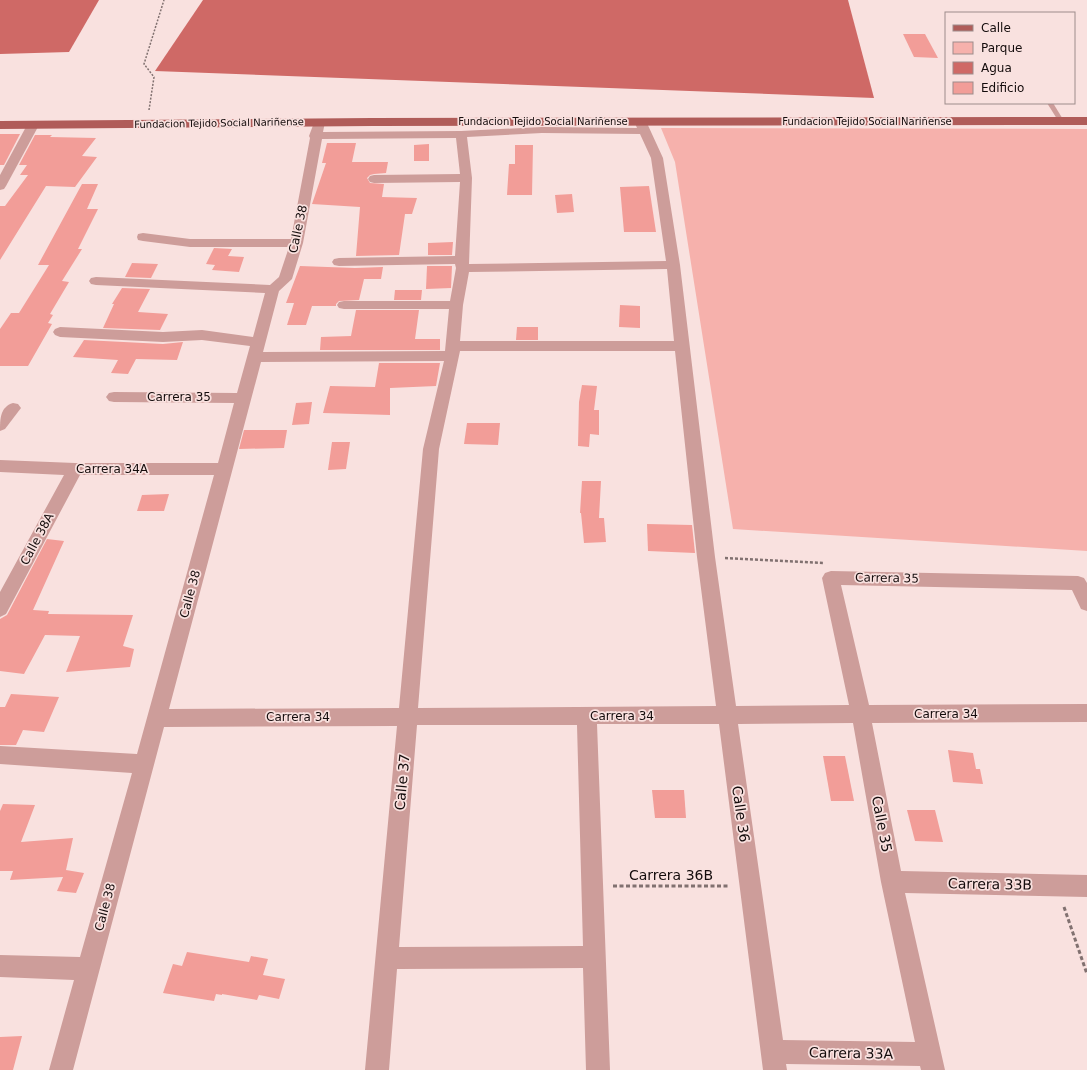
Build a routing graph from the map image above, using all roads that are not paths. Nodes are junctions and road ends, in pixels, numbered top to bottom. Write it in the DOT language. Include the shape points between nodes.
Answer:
graph roads {
  1 [pos="1051,104"];
  2 [pos="1061,121"];
  3 [pos="1087,121"];
  4 [pos="0,125"];
  5 [pos="33,125"];
  6 [pos="642,126"];
  7 [pos="317,129"];
  8 [pos="461,134"];
  9 [pos="374,178"];
  10 [pos="466,178"];
  11 [pos="0,186"];
  12 [pos="143,237"];
  13 [pos="297,243"];
  14 [pos="339,262"];
  15 [pos="462,264"];
  16 [pos="673,265"];
  17 [pos="96,281"];
  18 [pos="273,289"];
  19 [pos="344,305"];
  20 [pos="456,305"];
  21 [pos="60,332"];
  22 [pos="683,346"];
  23 [pos="257,350"];
  24 [pos="452,351"];
  25 [pos="114,397"];
  26 [pos="244,398"];
  27 [pos="13,408"];
  28 [pos="0,425"];
  29 [pos="0,466"];
  30 [pos="75,469"];
  31 [pos="224,469"];
  32 [pos="831,578"];
  33 [pos="1087,604"];
  34 [pos="0,609"];
  35 [pos="1087,713"];
  36 [pos="861,714"];
  37 [pos="727,715"];
  38 [pos="587,716"];
  39 [pos="407,717"];
  40 [pos="156,718"];
  41 [pos="0,755"];
  42 [pos="144,764"];
  43 [pos="892,882"];
  44 [pos="1087,886"];
  45 [pos="594,957"];
  46 [pos="387,958"];
  47 [pos="0,966"];
  48 [pos="88,969"];
  49 [pos="774,1061"];
  50 [pos="931,1062"];
  51 [pos="61,1070"];
  52 [pos="377,1070"];
  53 [pos="598,1070"];
  1 -- 2 [label="lane"];
  2 -- 3 [label="main road, Fundacion Tejido Social Nariñense"];
  2 -- 6 [label="main road, Fundacion Tejido Social Nariñense"];
  4 -- 5 [label="main road, Fundacion Tejido Social Nariñense"];
  5 -- 7 [label="main road, Fundacion Tejido Social Nariñense" via="146,124"];
  5 -- 11 [label="street"];
  6 -- 7 [label="main road, Fundacion Tejido Social Nariñense"];
  6 -- 8 [label="street"];
  6 -- 16 [label="street, Calle 36" via="657,158"];
  7 -- 8 [label="street"];
  7 -- 13 [label="street, Calle 38"];
  8 -- 10 [label="street, Calle 37"];
  9 -- 10 [label="street"];
  10 -- 15 [label="street, Calle 37"];
  12 -- 13 [label="street" via="190,243"];
  13 -- 18 [label="street, Calle 38" via="285,279"];
  14 -- 15 [label="street"];
  15 -- 16 [label="street"];
  15 -- 20 [label="street, Calle 37"];
  16 -- 22 [label="street, Calle 36"];
  17 -- 18 [label="street"];
  18 -- 23 [label="street, Calle 38"];
  19 -- 20 [label="street"];
  20 -- 24 [label="street, Calle 37"];
  21 -- 23 [label="street" via="163,337 202,335"];
  22 -- 24 [label="street"];
  22 -- 37 [label="street, Calle 36" via="706,557"];
  23 -- 24 [label="street"];
  23 -- 26 [label="street, Calle 38"];
  24 -- 39 [label="street, Calle 37" via="431,449"];
  25 -- 26 [label="street, Carrera 35"];
  26 -- 31 [label="street, Calle 38"];
  27 -- 28 [label="street"];
  29 -- 30 [label="street, Carrera 34A"];
  30 -- 31 [label="street, Carrera 34A"];
  30 -- 34 [label="street, Calle 38A"];
  31 -- 40 [label="street, Calle 38"];
  32 -- 33 [label="street, Carrera 35" via="1078,583"];
  32 -- 36 [label="street, Calle 35"];
  35 -- 36 [label="street, Carrera 34"];
  36 -- 37 [label="street, Carrera 34"];
  36 -- 43 [label="street, Calle 35"];
  37 -- 38 [label="street, Carrera 34"];
  37 -- 49 [label="street, Calle 36"];
  38 -- 39 [label="street, Carrera 34"];
  38 -- 45 [label="street"];
  39 -- 40 [label="street, Carrera 34"];
  39 -- 46 [label="street, Calle 37"];
  40 -- 42 [label="street, Calle 38"];
  41 -- 42 [label="street"];
  42 -- 48 [label="street, Calle 38"];
  43 -- 44 [label="street, Carrera 33B"];
  43 -- 50 [label="street, Calle 35"];
  45 -- 46 [label="street"];
  45 -- 53 [label="street"];
  46 -- 52 [label="street, Calle 37"];
  47 -- 48 [label="street"];
  48 -- 51 [label="street, Calle 38"];
  49 -- 50 [label="street, Carrera 33A"];
}
